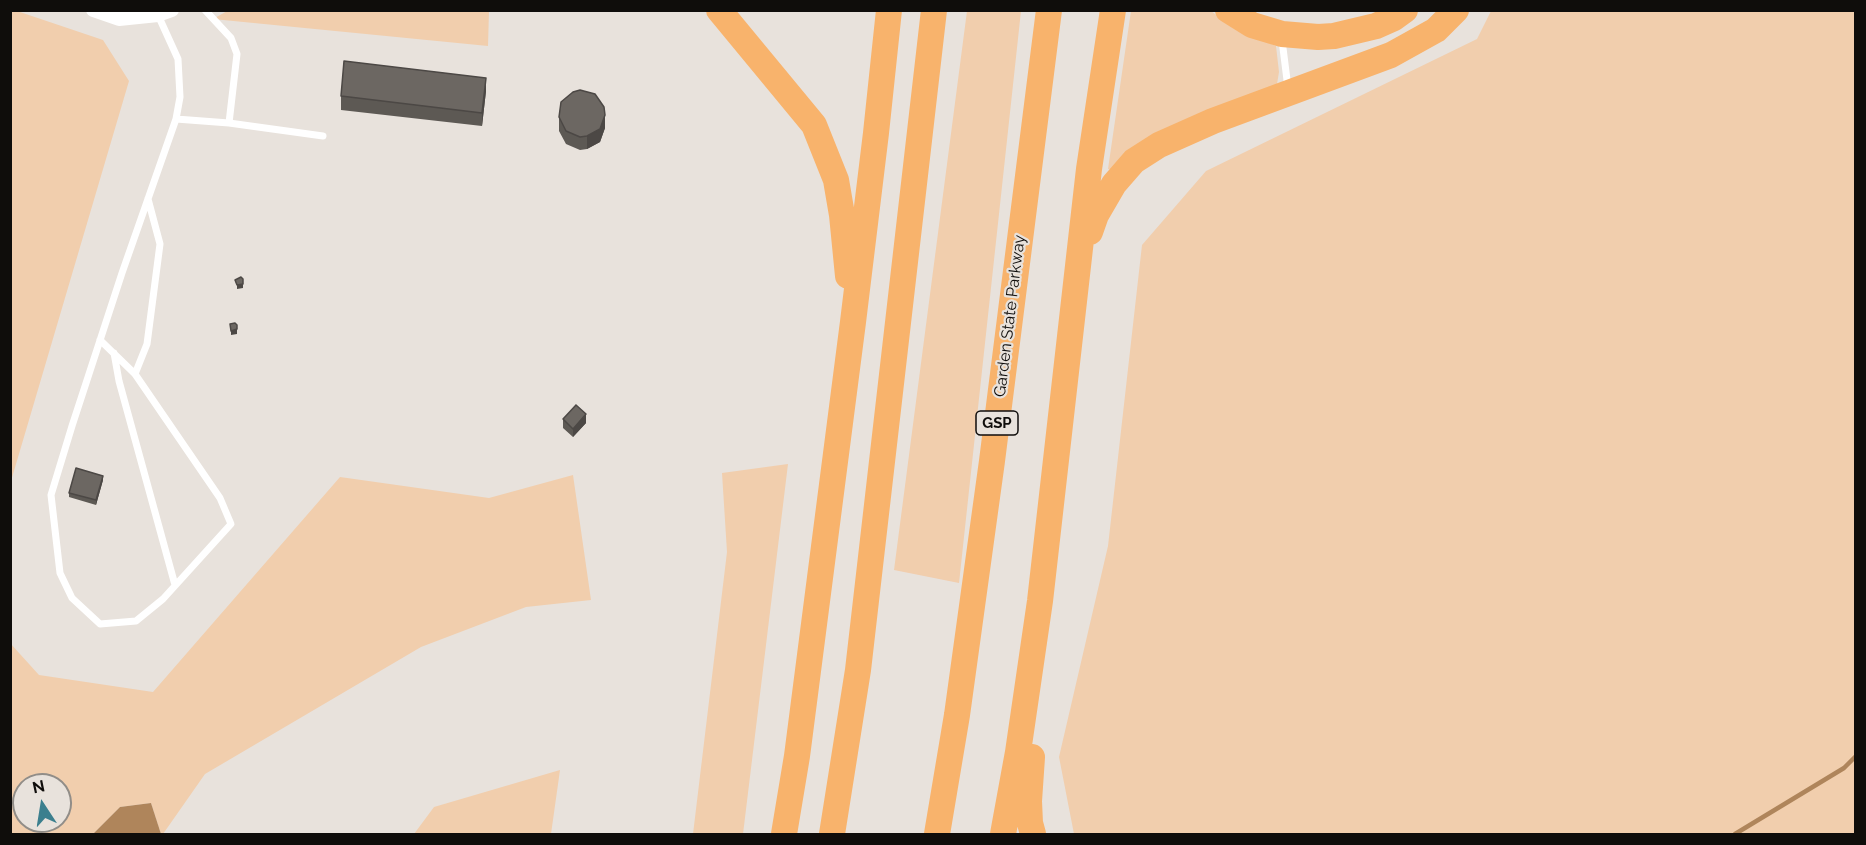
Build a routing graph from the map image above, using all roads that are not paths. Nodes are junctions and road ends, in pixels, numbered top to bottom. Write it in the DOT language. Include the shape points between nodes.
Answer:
graph roads {
  1 [pos="93,10"];
  2 [pos="172,10"];
  3 [pos="205,10"];
  4 [pos="719,10"];
  5 [pos="889,10"];
  6 [pos="934,10"];
  7 [pos="1049,10"];
  8 [pos="1113,10"];
  9 [pos="1228,10"];
  10 [pos="1406,10"];
  11 [pos="1456,10"];
  12 [pos="158,15"];
  13 [pos="1282,34"];
  14 [pos="1289,93"];
  15 [pos="176,119"];
  16 [pos="229,123"];
  17 [pos="322,136"];
  18 [pos="148,198"];
  19 [pos="1079,260"];
  20 [pos="853,322"];
  21 [pos="100,340"];
  22 [pos="114,353"];
  23 [pos="135,374"];
  24 [pos="176,585"];
  25 [pos="1040,601"];
  26 [pos="784,834"];
  27 [pos="832,834"];
  28 [pos="937,834"];
  29 [pos="1002,834"];
  30 [pos="1032,834"];
  1 -- 12 [label="street" via="119,19"];
  2 -- 12 [label="street"];
  3 -- 16 [label="lane" via="231,38 237,54"];
  4 -- 20 [label="highway" via="805,112 827,153 842,215"];
  5 -- 20 [label="highway"];
  6 -- 27 [label="highway" via="858,670"];
  7 -- 28 [label="highway, Garden State Parkway / GSP" via="989,483"];
  8 -- 19 [label="highway"];
  9 -- 13 [label="highway" via="1252,25"];
  10 -- 13 [label="highway" via="1357,32 1326,36"];
  11 -- 14 [label="highway" via="1436,30 1390,55"];
  12 -- 15 [label="lane" via="178,59 180,97"];
  13 -- 14 [label="lane"];
  14 -- 19 [label="highway" via="1183,134 1134,161 1114,184 1096,215"];
  15 -- 16 [label="lane"];
  15 -- 18 [label="lane"];
  16 -- 17 [label="lane"];
  18 -- 21 [label="lane"];
  18 -- 23 [label="lane" via="160,244 147,344"];
  19 -- 25 [label="highway"];
  20 -- 26 [label="highway"];
  21 -- 22 [label="lane"];
  21 -- 24 [label="lane" via="51,495 60,573 72,598 100,624 136,621"];
  22 -- 23 [label="lane"];
  22 -- 24 [label="lane"];
  23 -- 24 [label="lane" via="220,498 231,524"];
  25 -- 29 [label="highway"];
  25 -- 30 [label="highway" via="1029,801"];
}
